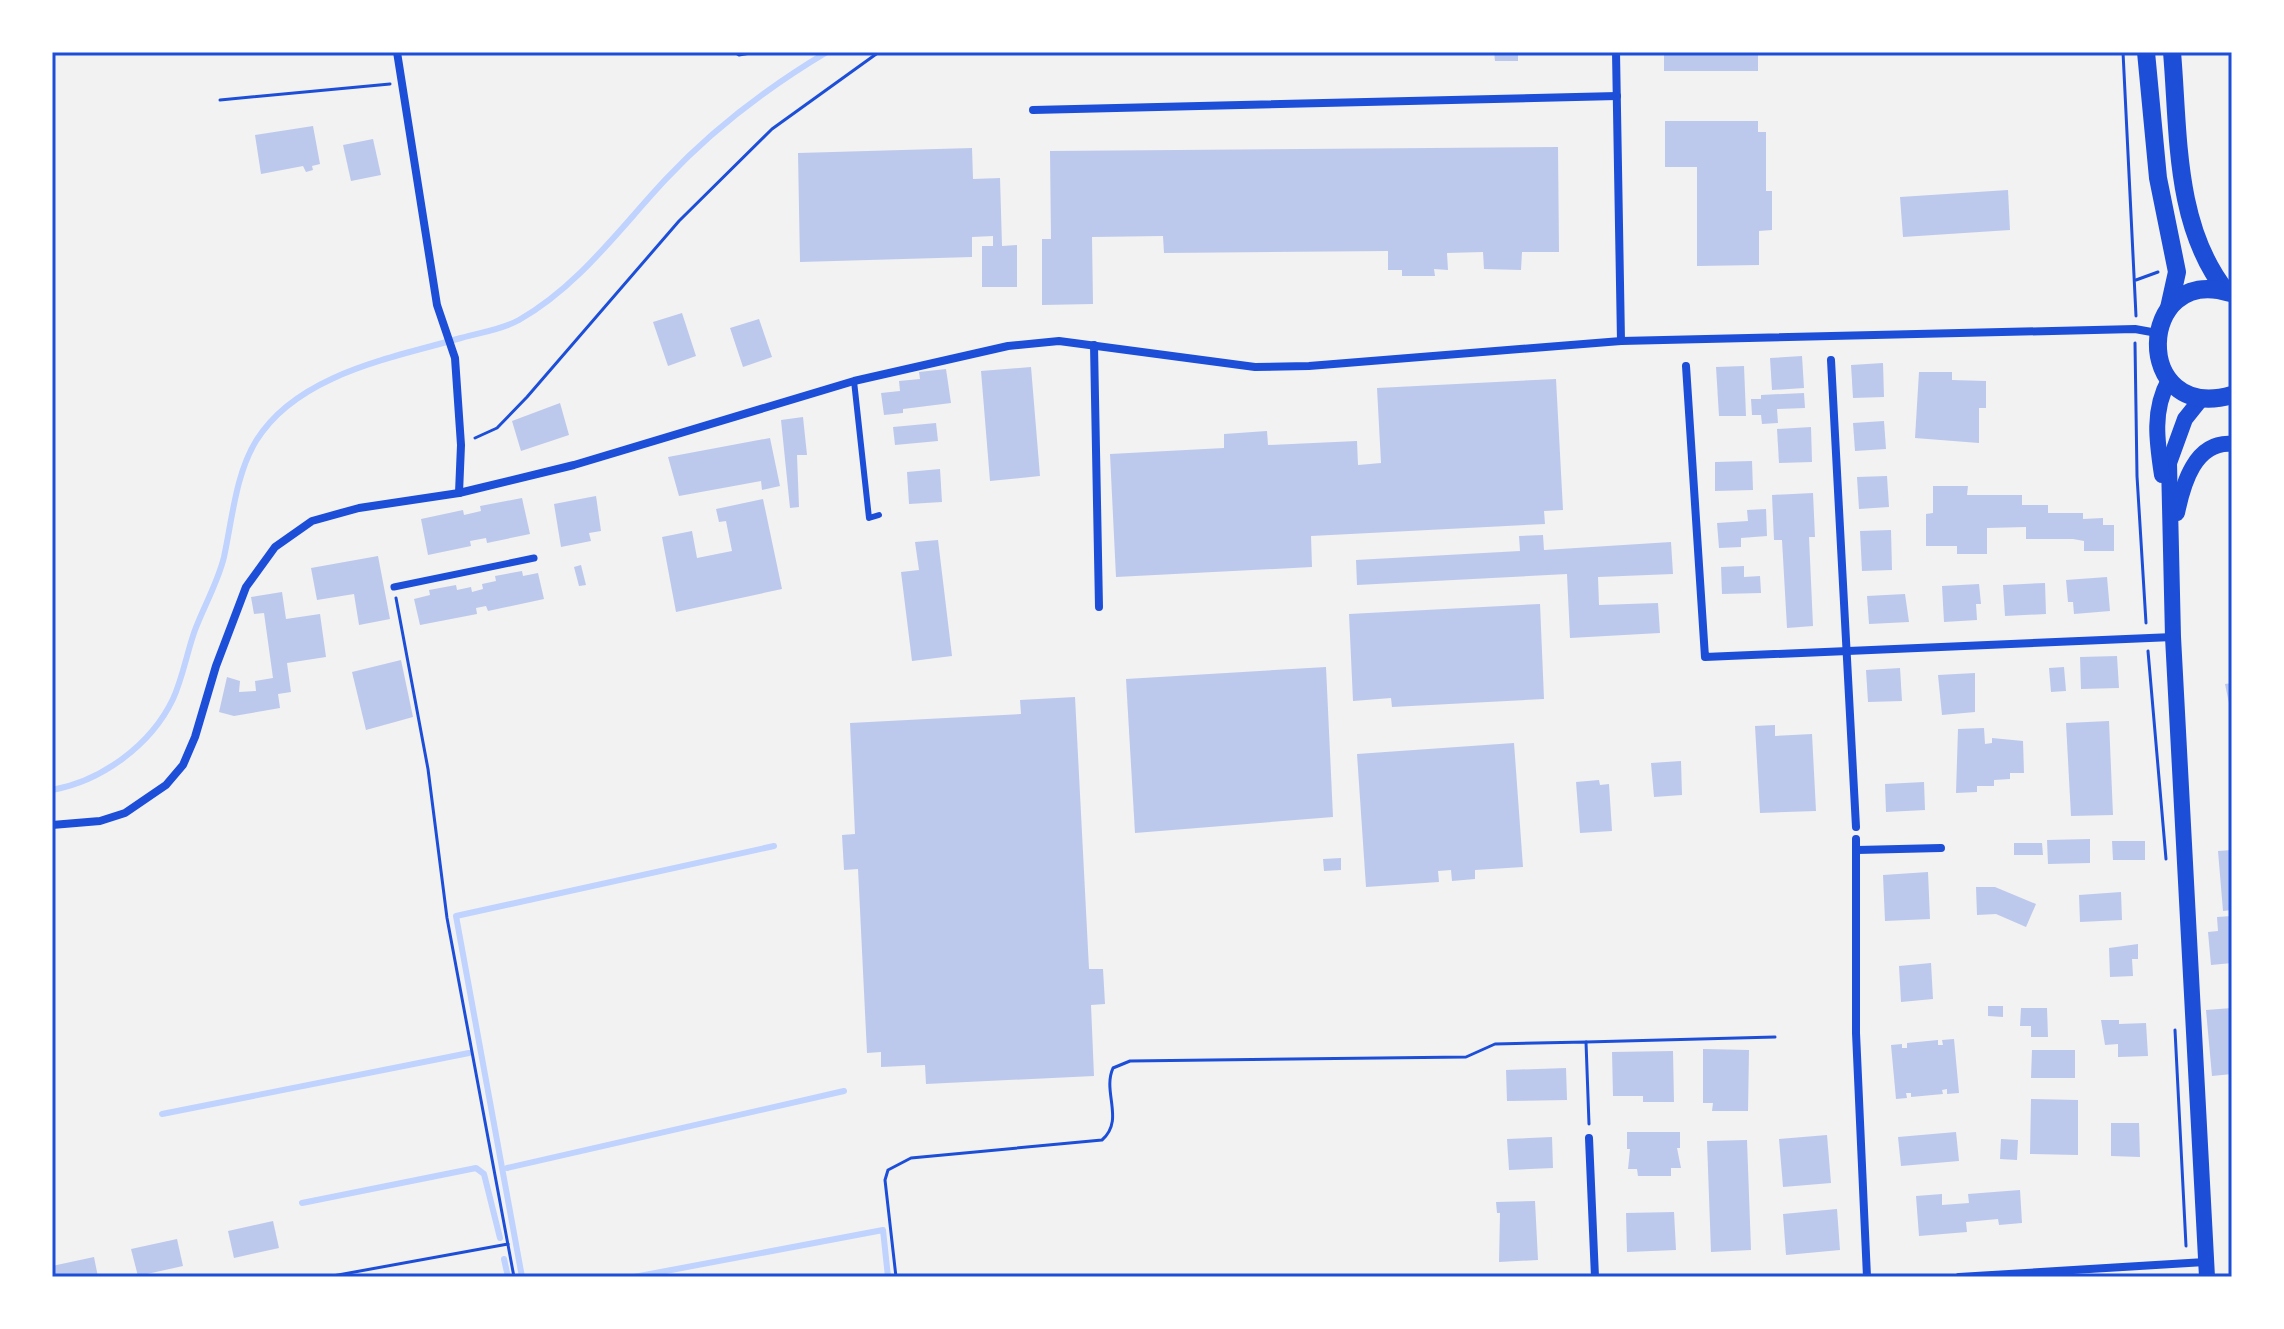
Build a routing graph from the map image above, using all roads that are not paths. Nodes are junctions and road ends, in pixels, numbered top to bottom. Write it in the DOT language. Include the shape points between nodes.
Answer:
graph roads {
  1 [pos="397,52"];
  2 [pos="1616,52"];
  3 [pos="2146,52"];
  4 [pos="2172,52"];
  5 [pos="1617,96"];
  6 [pos="1033,110"];
  7 [pos="2229,292"];
  8 [pos="2169,308"];
  9 [pos="2157,333"];
  10 [pos="1621,341"];
  11 [pos="1094,345"];
  12 [pos="1831,360"];
  13 [pos="1686,366"];
  14 [pos="2169,380"];
  15 [pos="854,381"];
  16 [pos="2221,400"];
  17 [pos="2232,444"];
  18 [pos="459,493"];
  19 [pos="879,515"];
  20 [pos="2172,534"];
  21 [pos="534,558"];
  22 [pos="394,587"];
  23 [pos="1099,607"];
  24 [pos="2173,637"];
  25 [pos="1845,652"];
  26 [pos="52,825"];
  27 [pos="1856,827"];
  28 [pos="1856,839"];
  29 [pos="1941,848"];
  30 [pos="1857,850"];
  31 [pos="1589,1138"];
  32 [pos="2200,1267"];
  33 [pos="1595,1277"];
  34 [pos="1867,1277"];
  35 [pos="1959,1277"];
  1 -- 18 [label="street" via="437,305 455,358"];
  2 -- 5 [label="street"];
  3 -- 8 [label="main road" via="2156,167 2177,272"];
  4 -- 7 [label="main road" via="2194,235 2206,265"];
  5 -- 6 [label="street"];
  5 -- 10 [label="street"];
  7 -- 8 [label="main road" via="2192,293"];
  8 -- 9 [label="main road"];
  9 -- 10 [label="street" via="2135,329"];
  9 -- 14 [label="main road" via="2158,358"];
  10 -- 11 [label="street" via="1255,367"];
  11 -- 15 [label="street" via="1059,341 1008,346"];
  11 -- 23 [label="street"];
  12 -- 25 [label="street"];
  13 -- 25 [label="street" via="1705,657"];
  14 -- 16 [label="main road" via="2179,389"];
  14 -- 20 [label="main road" via="2161,395 2156,435"];
  15 -- 18 [label="street" via="588,461"];
  15 -- 19 [label="lane" via="869,518"];
  16 -- 20 [label="main road" via="2185,419 2169,463"];
  17 -- 20 [label="main road" via="2212,448 2195,462"];
  18 -- 26 [label="street" via="335,513 293,532 246,587 195,737 175,775 149,800 125,813"];
  20 -- 24 [label="main road"];
  21 -- 22 [label="street"];
  24 -- 25 [label="street"];
  24 -- 32 [label="main road"];
  25 -- 27 [label="street"];
  28 -- 30 [label="street"];
  29 -- 30 [label="street"];
  30 -- 34 [label="street" via="1856,1033"];
  31 -- 33 [label="street"];
  32 -- 35 [label="street"];
}
